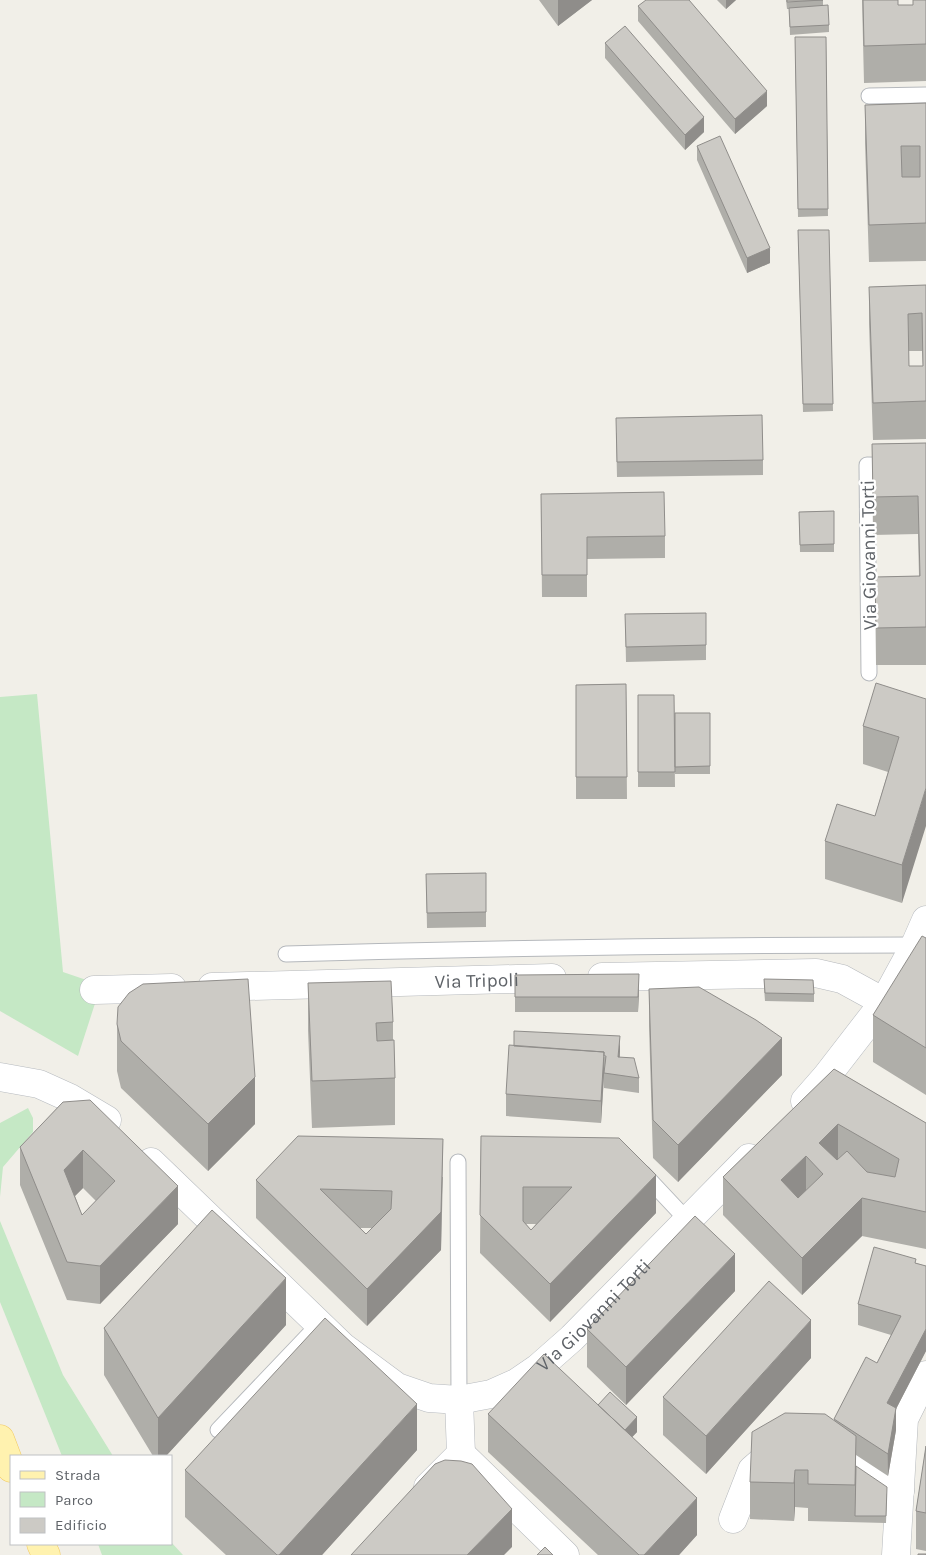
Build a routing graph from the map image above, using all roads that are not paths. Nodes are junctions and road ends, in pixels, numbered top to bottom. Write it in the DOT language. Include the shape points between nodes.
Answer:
graph roads {
  1 [pos="926,95"];
  2 [pos="869,96"];
  3 [pos="926,466"];
  4 [pos="869,673"];
  5 [pos="926,920"];
  6 [pos="915,945"];
  7 [pos="286,954"];
  8 [pos="94,990"];
  9 [pos="884,1002"];
  10 [pos="0,1077"];
  11 [pos="790,1117"];
  12 [pos="769,1138"];
  13 [pos="631,1160"];
  14 [pos="458,1162"];
  15 [pos="688,1221"];
  16 [pos="319,1324"];
  17 [pos="926,1376"];
  18 [pos="459,1400"];
  19 [pos="218,1430"];
  20 [pos="0,1439"];
  21 [pos="461,1454"];
  22 [pos="10,1465"];
  23 [pos="900,1491"];
  24 [pos="409,1507"];
  25 [pos="733,1519"];
  26 [pos="565,1555"];
  27 [pos="896,1555"];
  1 -- 2 [label="lane"];
  3 -- 4 [label="lane, Via Giovanni Torti" via="867,465"];
  5 -- 6 [label="street"];
  6 -- 7 [label="lane"];
  6 -- 9 [label="street"];
  8 -- 9 [label="street, Via Tripoli" via="816,973 842,979"];
  9 -- 11 [label="street" via="836,1085"];
  10 -- 16 [label="street, Via Giovanni Torti" via="40,1084 108,1122"];
  12 -- 15 [label="street, Via Giovanni Torti"];
  13 -- 15 [label="lane"];
  14 -- 18 [label="lane"];
  15 -- 18 [label="street, Via Giovanni Torti" via="538,1368 516,1383 490,1394"];
  16 -- 18 [label="street, Via Giovanni Torti" via="342,1347 397,1387 429,1398"];
  16 -- 19 [label="lane"];
  17 -- 23 [label="street" via="904,1419"];
  18 -- 21 [label="street"];
  20 -- 22 [label="main road"];
  21 -- 24 [label="street"];
  21 -- 26 [label="street"];
  23 -- 25 [label="street" via="801,1432 752,1470"];
  23 -- 27 [label="street"];
}
